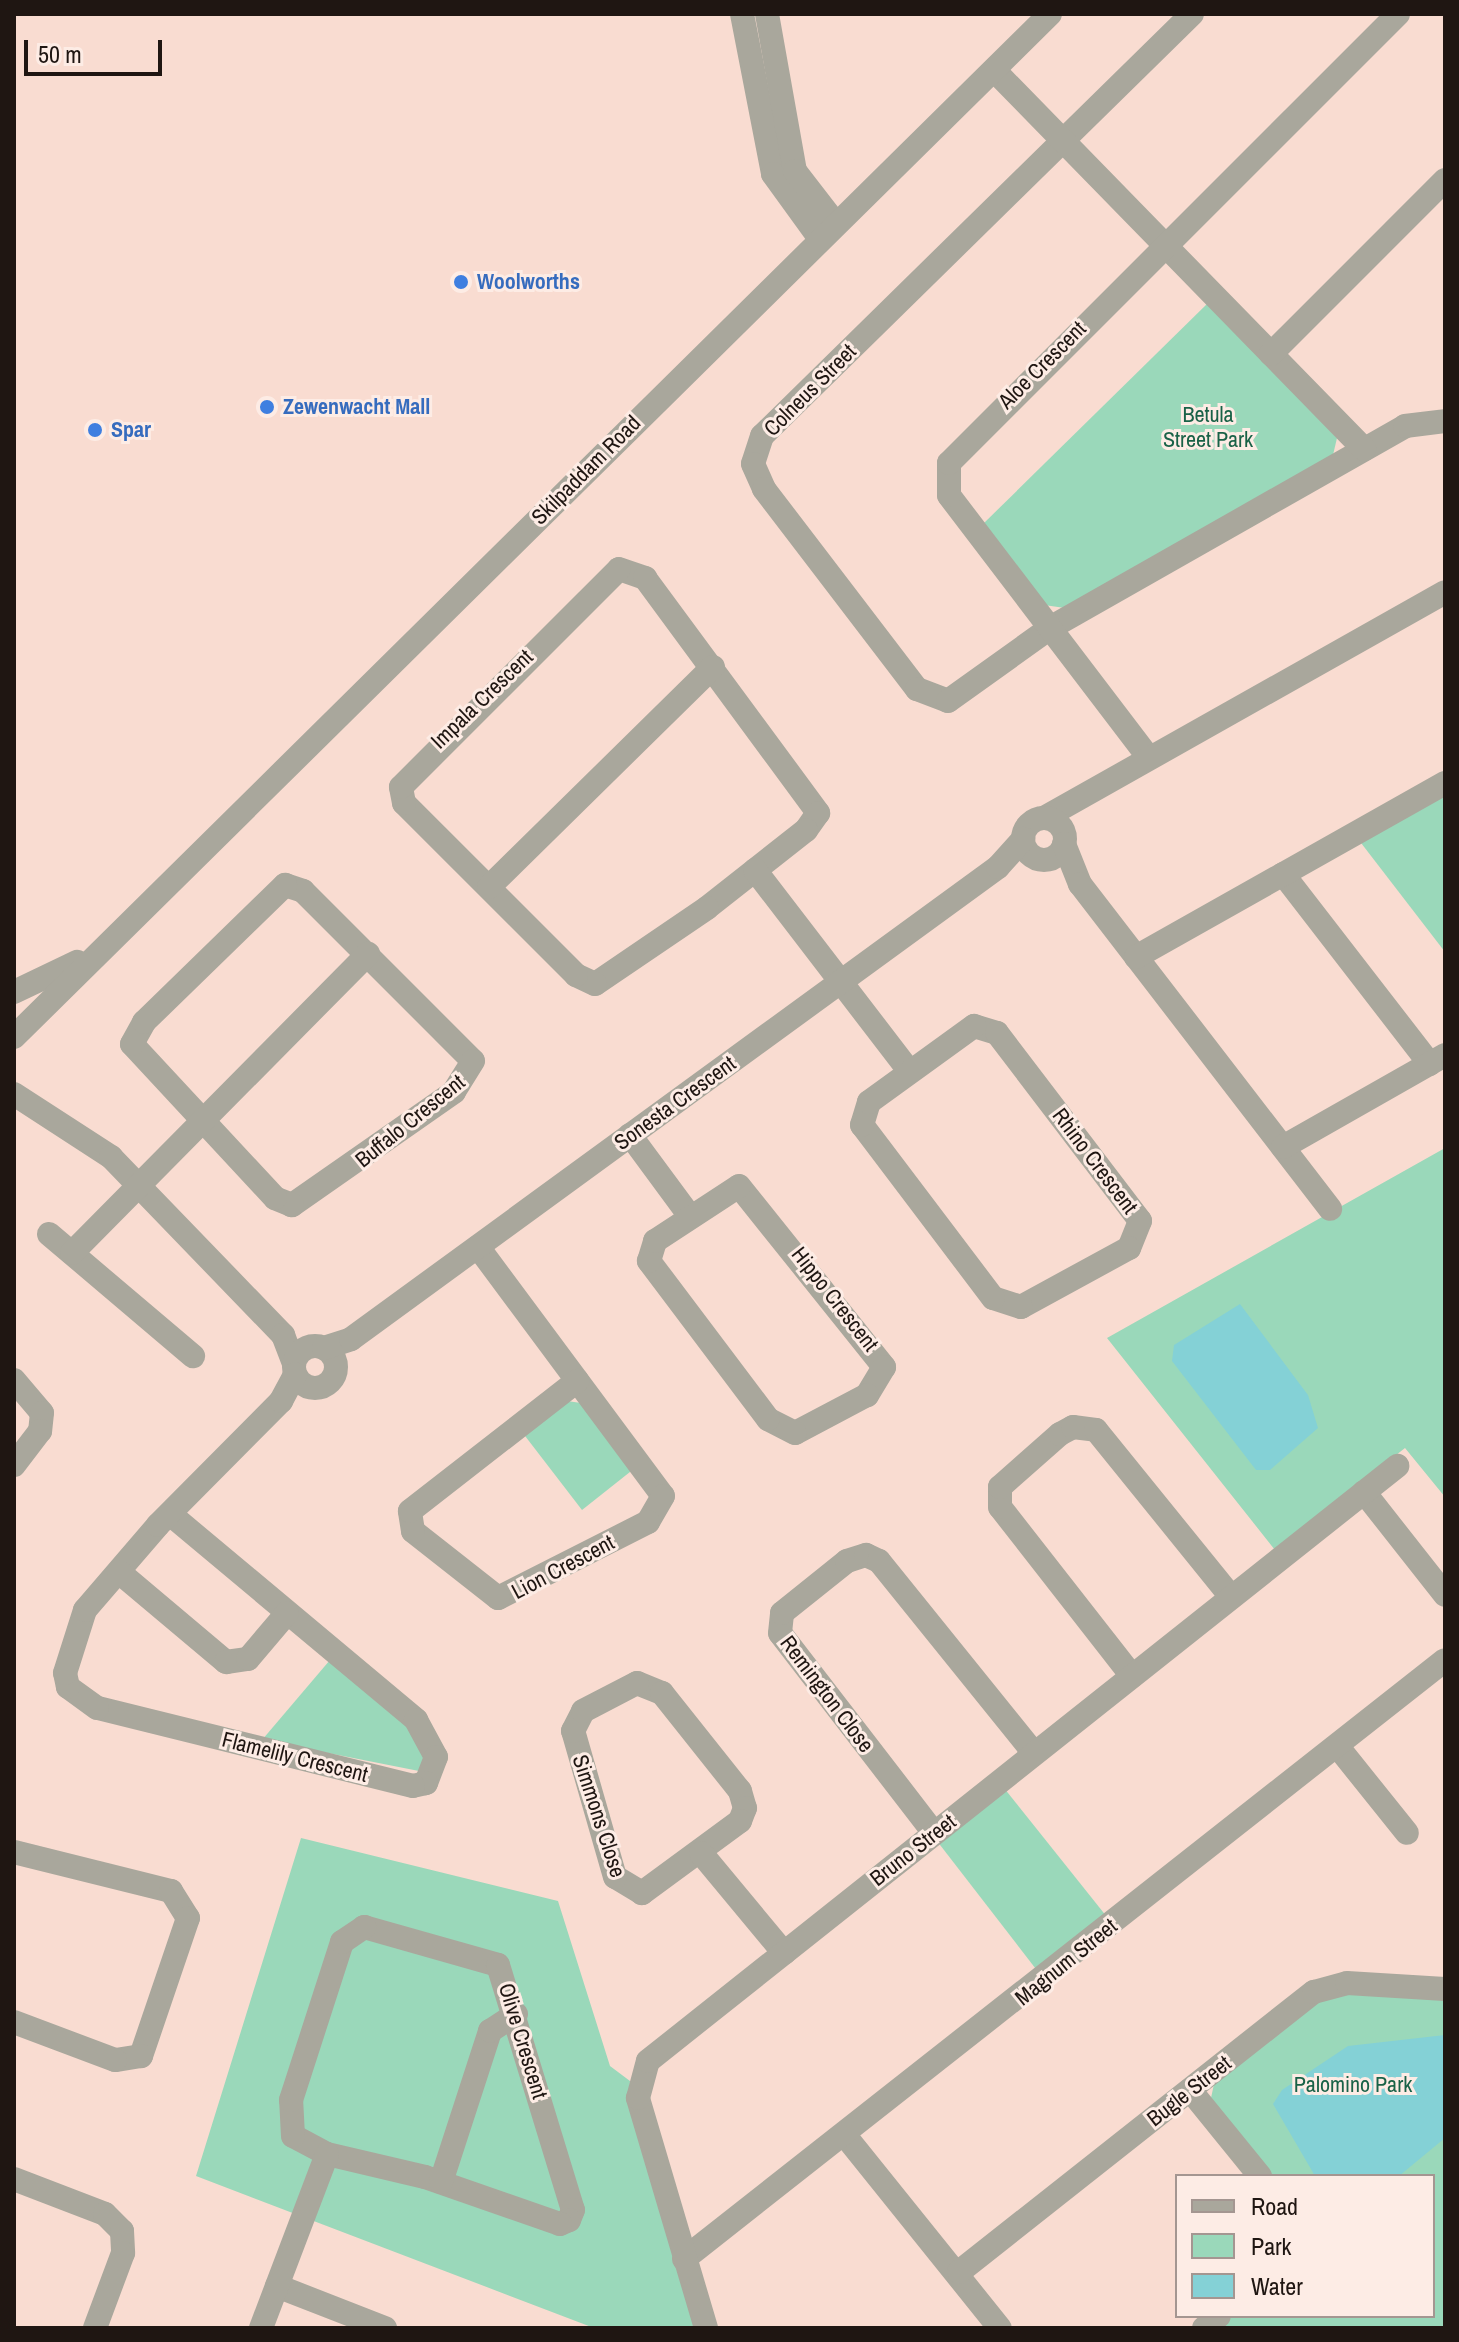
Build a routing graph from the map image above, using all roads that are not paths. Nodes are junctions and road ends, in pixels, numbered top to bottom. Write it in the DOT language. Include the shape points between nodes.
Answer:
graph roads {
  1 [pos="742,14"];
  2 [pos="767,14"];
  3 [pos="1050,14"];
  4 [pos="1192,14"];
  5 [pos="1398,14"];
  6 [pos="994,70"];
  7 [pos="1062,141"];
  8 [pos="1445,180"];
  9 [pos="828,232"];
  10 [pos="1163,244"];
  11 [pos="1271,354"];
  12 [pos="1445,421"];
  13 [pos="1364,449"];
  14 [pos="1445,592"];
  15 [pos="1050,628"];
  16 [pos="713,667"];
  17 [pos="1149,758"];
  18 [pos="1445,783"];
  19 [pos="1045,841"];
  20 [pos="755,870"];
  21 [pos="1283,874"];
  22 [pos="489,887"];
  23 [pos="124,927"];
  24 [pos="368,954"];
  25 [pos="1136,957"];
  26 [pos="838,983"];
  27 [pos="14,992"];
  28 [pos="14,1037"];
  29 [pos="1437,1060"];
  30 [pos="909,1071"];
  31 [pos="14,1080"];
  32 [pos="24,1098"];
  33 [pos="202,1121"];
  34 [pos="630,1135"];
  35 [pos="1283,1147"];
  36 [pos="138,1186"];
  37 [pos="1330,1209"];
  38 [pos="689,1215"];
  39 [pos="49,1234"];
  40 [pos="478,1247"];
  41 [pos="72,1253"];
  42 [pos="193,1356"];
  43 [pos="312,1364"];
  44 [pos="14,1380"];
  45 [pos="577,1381"];
  46 [pos="14,1465"];
  47 [pos="1397,1466"];
  48 [pos="1364,1492"];
  49 [pos="170,1514"];
  50 [pos="119,1572"];
  51 [pos="1445,1595"];
  52 [pos="1231,1597"];
  53 [pos="287,1613"];
  54 [pos="1445,1660"];
  55 [pos="1132,1676"];
  56 [pos="1338,1747"];
  57 [pos="1034,1753"];
  58 [pos="934,1833"];
  59 [pos="1407,1833"];
  60 [pos="14,1852"];
  61 [pos="701,1853"];
  62 [pos="784,1953"];
  63 [pos="1445,1989"];
  64 [pos="516,2014"];
  65 [pos="14,2022"];
  66 [pos="1190,2090"];
  67 [pos="847,2138"];
  68 [pos="327,2154"];
  69 [pos="1258,2174"];
  70 [pos="14,2179"];
  71 [pos="441,2182"];
  72 [pos="684,2259"];
  73 [pos="959,2272"];
  74 [pos="277,2286"];
  75 [pos="95,2328"];
  76 [pos="261,2328"];
  77 [pos="385,2328"];
  78 [pos="706,2328"];
  79 [pos="1000,2328"];
  1 -- 9 [label="street" via="773,174"];
  2 -- 9 [label="street" via="795,171"];
  3 -- 6 [label="street, Skilpaddam Road"];
  4 -- 7 [label="street, Colneus Street"];
  5 -- 10 [label="street, Aloe Crescent"];
  6 -- 7 [label="street"];
  6 -- 9 [label="street, Skilpaddam Road"];
  7 -- 10 [label="street"];
  7 -- 15 [label="street, Colneus Street" via="762,436 753,455 764,489 924,695 940,701 962,695"];
  8 -- 11 [label="street"];
  9 -- 23 [label="street, Skilpaddam Road"];
  10 -- 11 [label="street"];
  10 -- 15 [label="street, Aloe Crescent" via="949,463 949,495"];
  11 -- 13 [label="street"];
  12 -- 13 [label="street" via="1413,423"];
  13 -- 15 [label="street"];
  14 -- 17 [label="street"];
  15 -- 17 [label="street, Aloe Crescent"];
  16 -- 20 [label="street, Impala Crescent" via="818,808 806,830"];
  16 -- 22 [label="street"];
  16 -- 22 [label="street, Impala Crescent" via="641,574 625,568 608,576 403,778 404,803"];
  17 -- 19 [label="street" via="1081,795"];
  18 -- 21 [label="street"];
  19 -- 25 [label="street"];
  19 -- 26 [label="street, Sonesta Crescent" via="998,867"];
  20 -- 22 [label="street, Impala Crescent" via="595,984 576,975"];
  20 -- 26 [label="street"];
  21 -- 25 [label="street"];
  21 -- 29 [label="street"];
  23 -- 27 [label="street, Skilpaddam Road" via="56,978"];
  23 -- 28 [label="street, Skilpaddam Road" via="91,968"];
  24 -- 33 [label="street"];
  24 -- 33 [label="street, Buffalo Crescent" via="303,891 285,885 144,1022 134,1053"];
  24 -- 33 [label="street, Buffalo Crescent" via="468,1054 473,1061 464,1084 292,1205 275,1198"];
  25 -- 35 [label="street"];
  26 -- 30 [label="street"];
  26 -- 34 [label="street, Sonesta Crescent"];
  29 -- 35 [label="street"];
  30 -- 30 [label="street, Rhino Crescent" via="974,1026 993,1030 1137,1214 1135,1241 1032,1304 1007,1307 993,1298 864,1132 864,1109"];
  31 -- 32 [label="street"];
  32 -- 36 [label="street" via="91,1141"];
  33 -- 36 [label="street"];
  34 -- 38 [label="street"];
  34 -- 40 [label="street, Sonesta Crescent"];
  35 -- 37 [label="street"];
  36 -- 41 [label="street"];
  36 -- 43 [label="street"];
  38 -- 38 [label="street, Hippo Crescent" via="655,1241 651,1269 777,1429 795,1433 880,1383 882,1359 749,1191 730,1188"];
  39 -- 41 [label="street"];
  40 -- 43 [label="street, Sonesta Crescent"];
  40 -- 45 [label="street, Lion Crescent"];
  41 -- 42 [label="street"];
  43 -- 49 [label="street, Sonesta Crescent"];
  44 -- 46 [label="street" via="42,1413 40,1431"];
  45 -- 45 [label="street, Lion Crescent" via="660,1489 662,1503 648,1522 498,1598 413,1531 410,1511"];
  47 -- 48 [label="street, Bruno Street"];
  48 -- 51 [label="street"];
  48 -- 52 [label="street, Bruno Street"];
  49 -- 50 [label="street, Flamelily Crescent"];
  49 -- 53 [label="street, Flamelily Crescent"];
  50 -- 53 [label="street" via="226,1662 248,1659"];
  50 -- 53 [label="street, Flamelily Crescent" via="74,1634 65,1673 85,1705 413,1786 426,1783 436,1757 416,1720"];
  52 -- 55 [label="street, Bruno Street"];
  52 -- 55 [label="street" via="1096,1430 1073,1427 1060,1434 1000,1487 1000,1507"];
  54 -- 56 [label="street, Magnum Street"];
  55 -- 57 [label="street, Bruno Street"];
  56 -- 59 [label="street"];
  56 -- 67 [label="street, Magnum Street"];
  57 -- 58 [label="street, Bruno Street"];
  57 -- 58 [label="street, Remington Close" via="879,1561 866,1555 847,1561 782,1613 780,1633"];
  58 -- 62 [label="street, Bruno Street"];
  60 -- 65 [label="street" via="171,1891 188,1918 141,2056 115,2060"];
  61 -- 61 [label="street, Simmons Close" via="740,1821 745,1802 662,1693 637,1683 583,1711 574,1738 619,1883 648,1892"];
  61 -- 62 [label="street"];
  62 -- 72 [label="street, Bruno Street" via="654,2055 640,2076 640,2109"];
  63 -- 66 [label="street, Bugle Street" via="1323,1987"];
  64 -- 68 [label="street, Olive Crescent" via="498,1965 485,1958 364,1927 349,1931 288,2122 293,2136"];
  64 -- 71 [label="street" via="490,2031"];
  64 -- 71 [label="street, Olive Crescent" via="573,2210 569,2220 560,2224"];
  66 -- 69 [label="street"];
  66 -- 73 [label="street, Bugle Street"];
  67 -- 72 [label="street, Magnum Street"];
  67 -- 73 [label="street"];
  68 -- 71 [label="street, Olive Crescent"];
  68 -- 74 [label="street"];
  70 -- 75 [label="street" via="105,2214 122,2231 123,2253"];
  72 -- 78 [label="street, Bruno Street"];
  73 -- 79 [label="street"];
  74 -- 76 [label="street"];
  74 -- 77 [label="street"];
}
